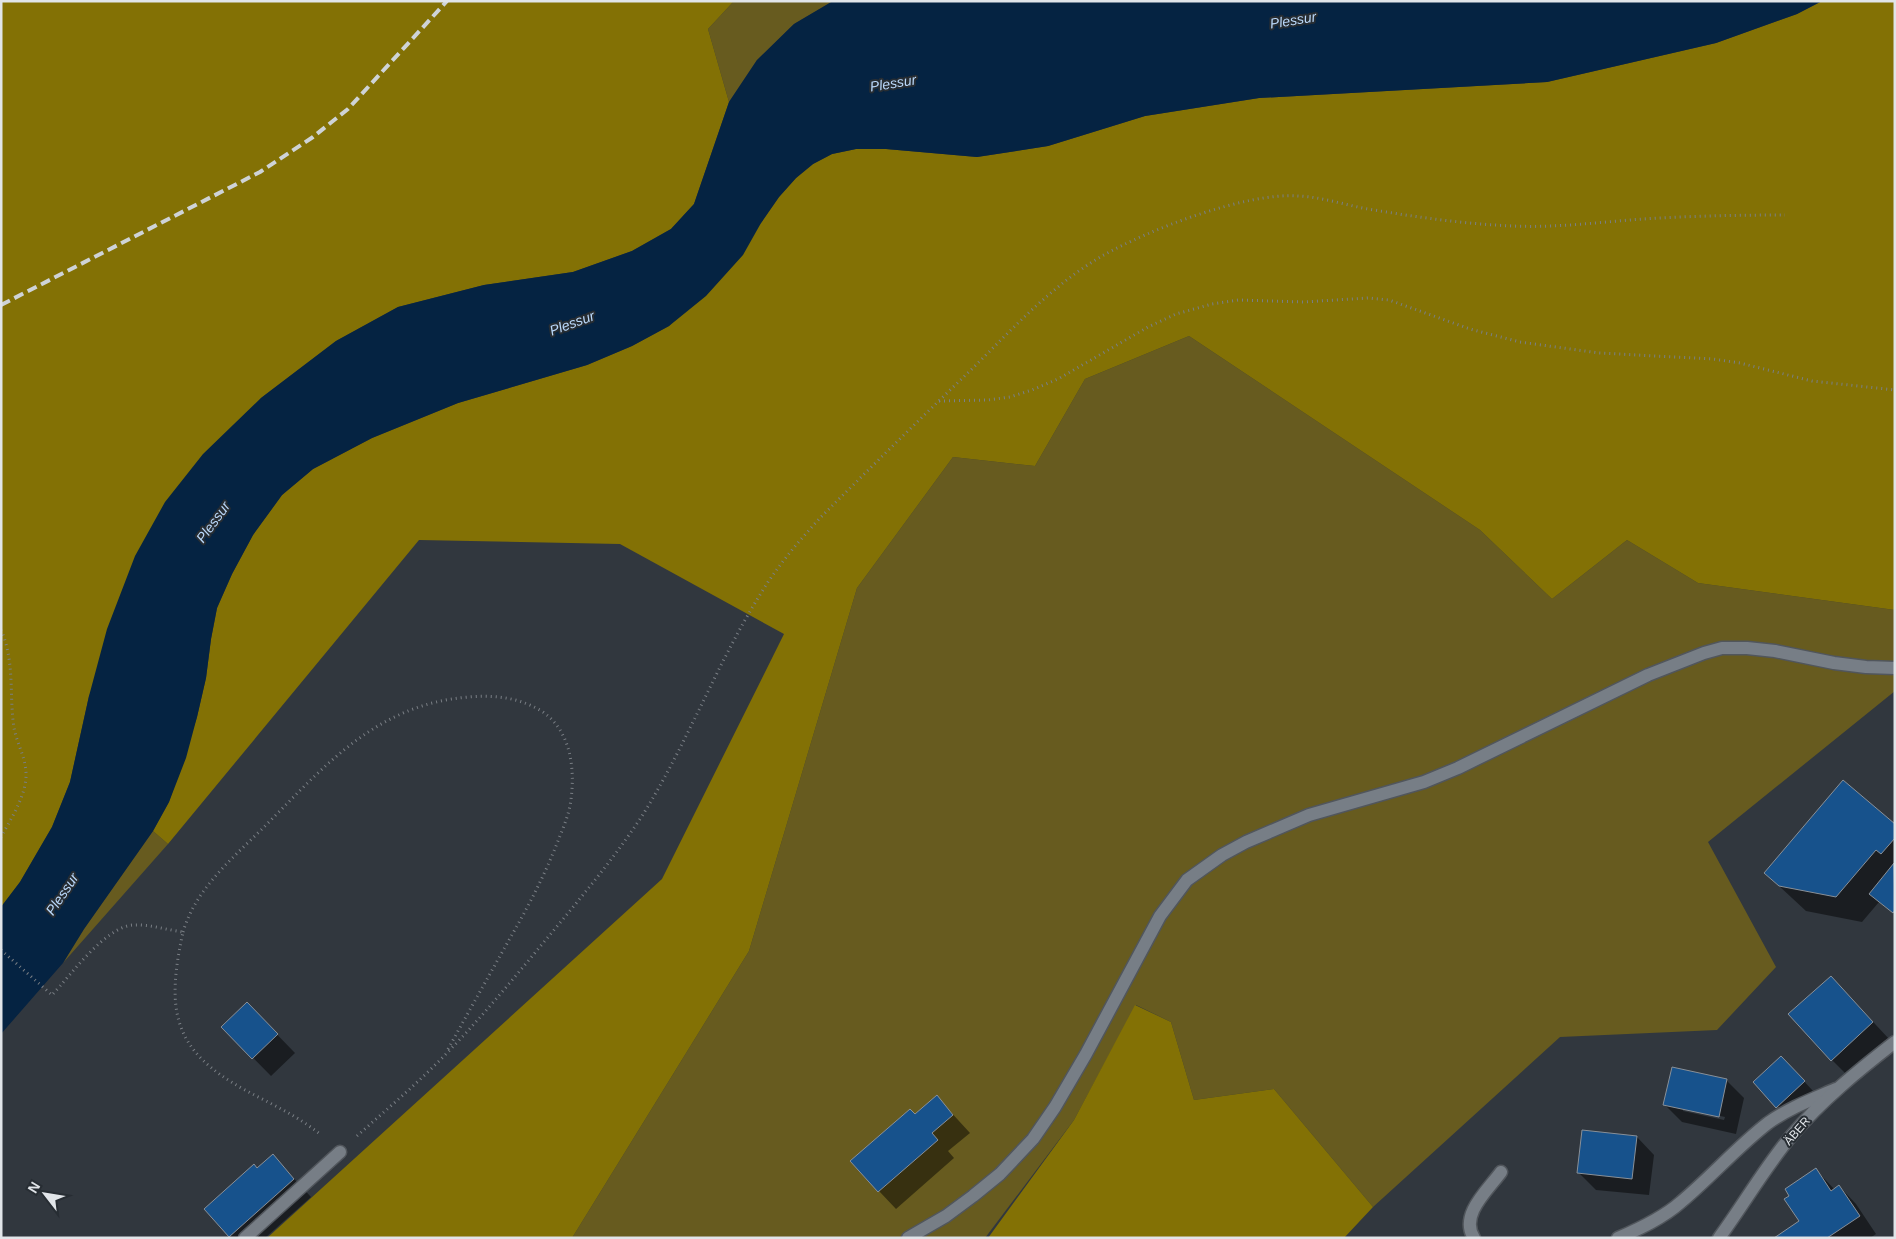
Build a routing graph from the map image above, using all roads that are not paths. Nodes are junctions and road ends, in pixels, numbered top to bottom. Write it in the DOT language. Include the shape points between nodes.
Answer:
graph roads {
  1 [pos="1895,668"];
  2 [pos="1895,1042"];
  3 [pos="1841,1087"];
  4 [pos="340,1152"];
  5 [pos="1501,1172"];
  6 [pos="245,1238"];
  7 [pos="908,1238"];
  8 [pos="1474,1238"];
  9 [pos="1618,1238"];
  10 [pos="1719,1238"];
  1 -- 7 [label="street" via="1848,665 1747,648 1722,648 1704,653 1648,675 1458,768 1424,782 1309,815 1222,855 1187,880 1160,916 1086,1054 1033,1139 974,1196"];
  2 -- 3 [label="street, ÄBER"];
  3 -- 9 [label="street" via="1770,1122 1680,1204"];
  3 -- 10 [label="street, ÄBER" via="1792,1136"];
  4 -- 6 [label="street"];
  5 -- 8 [label="street" via="1471,1214 1469,1226"];
}
